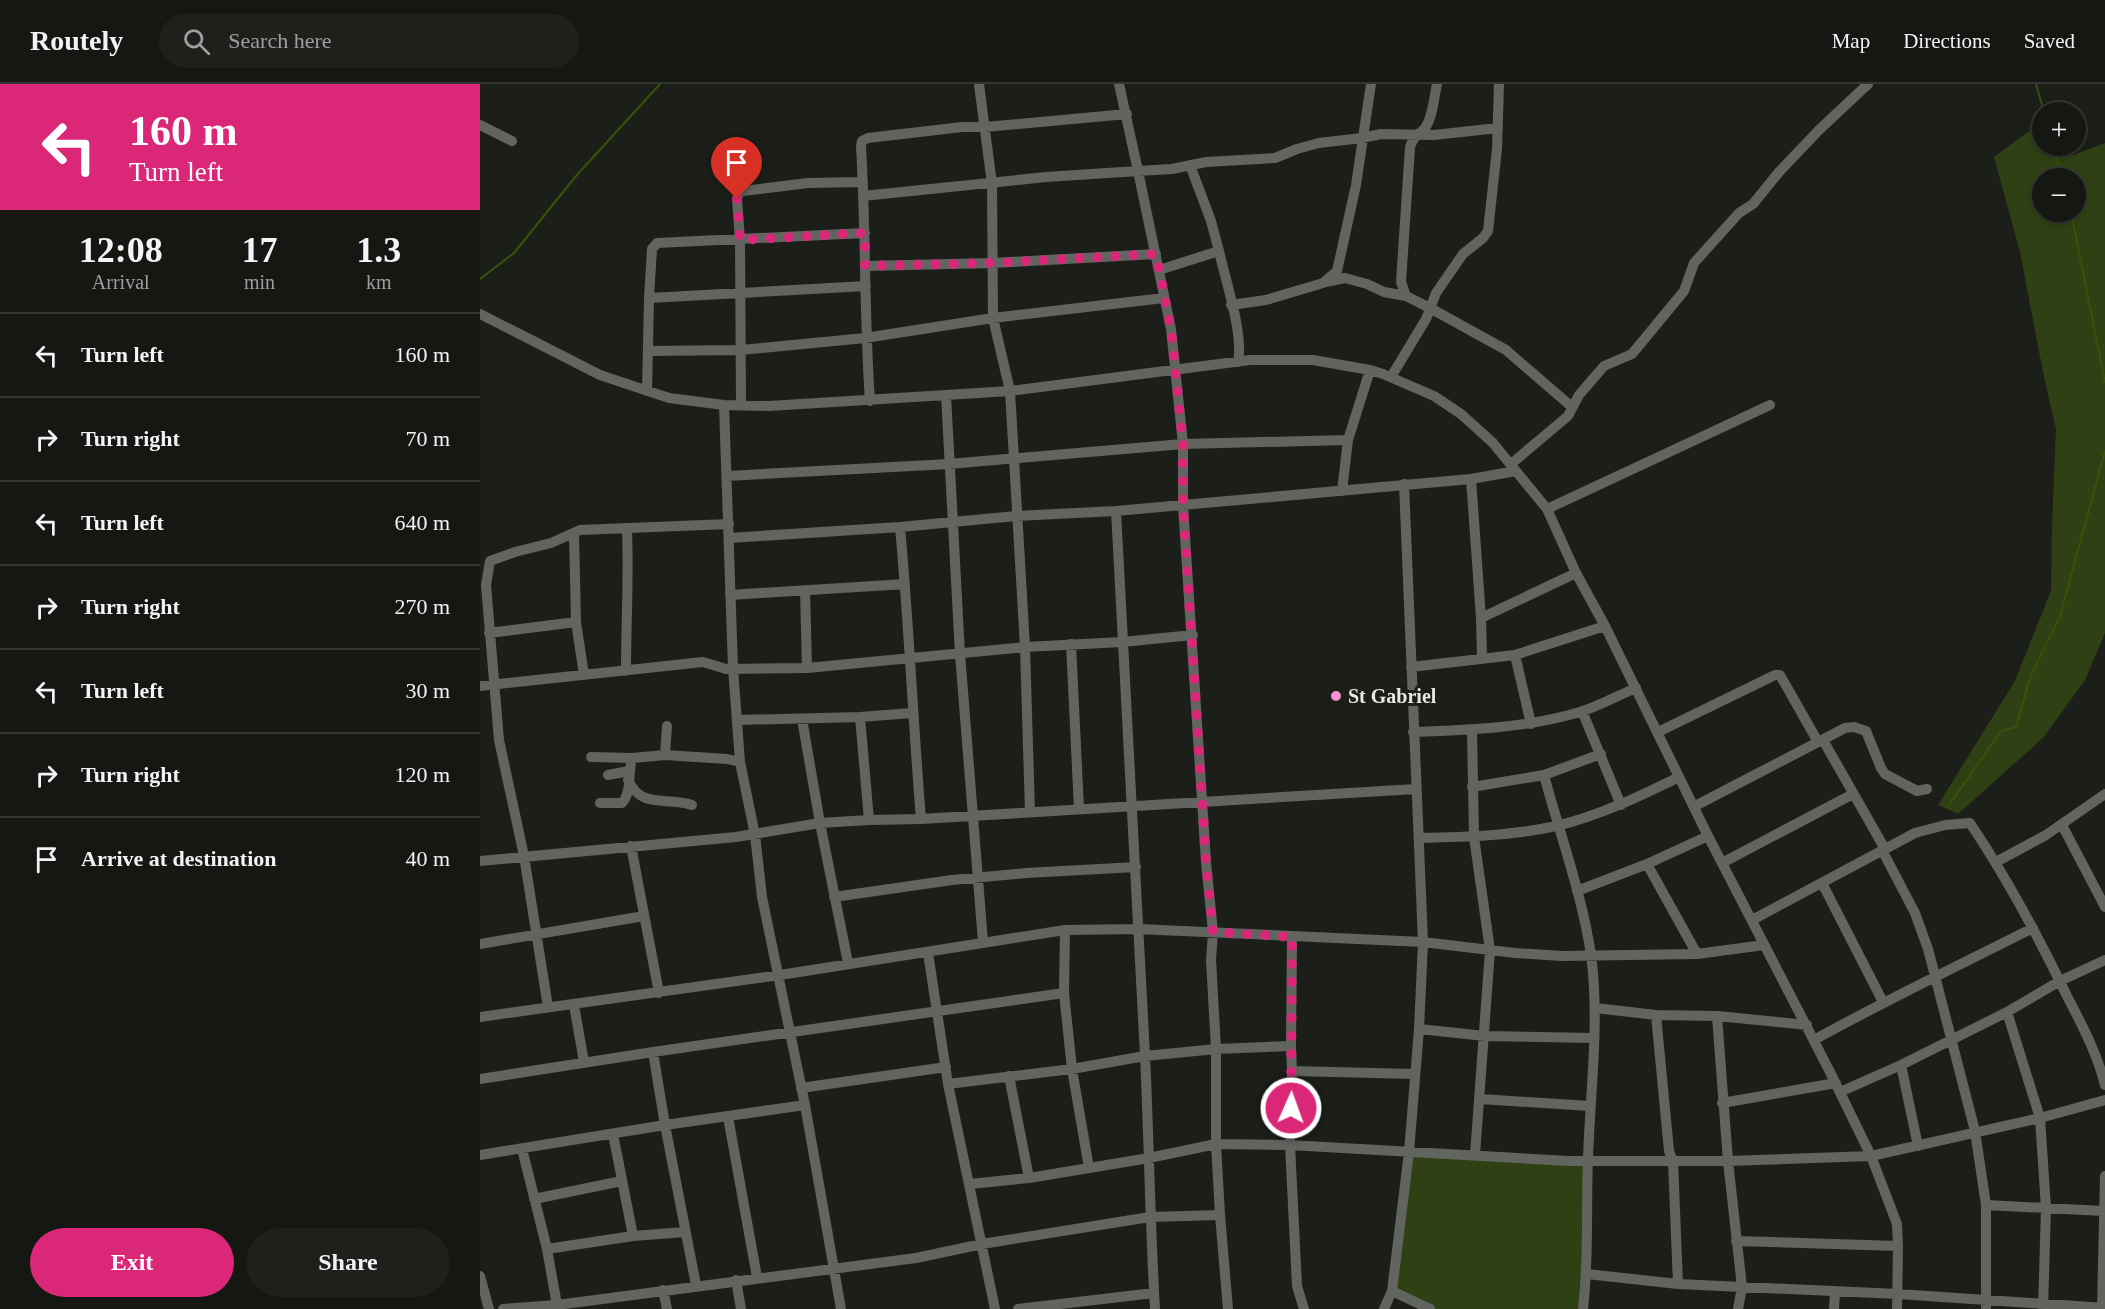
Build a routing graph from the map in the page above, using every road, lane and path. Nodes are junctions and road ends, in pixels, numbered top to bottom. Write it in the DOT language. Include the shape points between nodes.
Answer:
graph roads {
  1 [pos="979,84"];
  2 [pos="1119,84"];
  3 [pos="1371,84"];
  4 [pos="1437,84"];
  5 [pos="1499,84"];
  6 [pos="1868,84"];
  7 [pos="1127,114"];
  8 [pos="480,124"];
  9 [pos="985,127"];
  10 [pos="1498,128"];
  11 [pos="1414,136"];
  12 [pos="1362,138"];
  13 [pos="512,141"];
  14 [pos="1190,165"];
  15 [pos="1138,171"];
  16 [pos="863,182"];
  17 [pos="992,184"];
  18 [pos="863,196"];
  19 [pos="865,233"];
  20 [pos="740,240"];
  21 [pos="1219,251"];
  22 [pos="1156,254"];
  23 [pos="993,263"];
  24 [pos="865,266"];
  25 [pos="1159,270"];
  26 [pos="1323,283"];
  27 [pos="866,286"];
  28 [pos="741,294"];
  29 [pos="1406,296"];
  30 [pos="650,298"];
  31 [pos="1164,298"];
  32 [pos="1231,305"];
  33 [pos="1430,308"];
  34 [pos="480,314"];
  35 [pos="993,318"];
  36 [pos="865,338"];
  37 [pos="741,350"];
  38 [pos="648,351"];
  39 [pos="1238,362"];
  40 [pos="1370,370"];
  41 [pos="1175,371"];
  42 [pos="1391,377"];
  43 [pos="647,391"];
  44 [pos="1010,391"];
  45 [pos="946,395"];
  46 [pos="870,401"];
  47 [pos="724,405"];
  48 [pos="741,405"];
  49 [pos="1770,405"];
  50 [pos="1572,407"];
  51 [pos="1348,440"];
  52 [pos="1183,444"];
  53 [pos="1013,458"];
  54 [pos="949,464"];
  55 [pos="1514,468"];
  56 [pos="727,476"];
  57 [pos="1471,479"];
  58 [pos="1404,484"];
  59 [pos="1342,491"];
  60 [pos="1183,505"];
  61 [pos="1547,509"];
  62 [pos="1116,511"];
  63 [pos="1016,516"];
  64 [pos="952,522"];
  65 [pos="729,524"];
  66 [pos="900,527"];
  67 [pos="627,529"];
  68 [pos="574,533"];
  69 [pos="729,538"];
  70 [pos="485,560"];
  71 [pos="1576,573"];
  72 [pos="905,584"];
  73 [pos="805,590"];
  74 [pos="730,595"];
  75 [pos="1481,618"];
  76 [pos="576,622"];
  77 [pos="486,626"];
  78 [pos="1605,626"];
  79 [pos="1193,635"];
  80 [pos="1122,642"];
  81 [pos="1071,644"];
  82 [pos="1025,647"];
  83 [pos="960,654"];
  84 [pos="1515,655"];
  85 [pos="911,658"];
  86 [pos="1482,659"];
  87 [pos="1411,667"];
  88 [pos="733,668"];
  89 [pos="807,668"];
  90 [pos="626,671"];
  91 [pos="584,675"];
  92 [pos="493,684"];
  93 [pos="480,686"];
  94 [pos="1636,688"];
  95 [pos="1582,711"];
  96 [pos="912,714"];
  97 [pos="860,717"];
  98 [pos="802,719"];
  99 [pos="737,720"];
  100 [pos="1531,724"];
  101 [pos="667,726"];
  102 [pos="1472,730"];
  103 [pos="1413,732"];
  104 [pos="1658,732"];
  105 [pos="1820,741"];
  106 [pos="665,754"];
  107 [pos="1601,754"];
  108 [pos="591,757"];
  109 [pos="632,758"];
  110 [pos="740,762"];
  111 [pos="608,775"];
  112 [pos="628,775"];
  113 [pos="1544,776"];
  114 [pos="1679,777"];
  115 [pos="1472,787"];
  116 [pos="1416,789"];
  117 [pos="1926,789"];
  118 [pos="1853,794"];
  119 [pos="2105,794"];
  120 [pos="1203,802"];
  121 [pos="600,803"];
  122 [pos="692,805"];
  123 [pos="1621,805"];
  124 [pos="1695,806"];
  125 [pos="1132,807"];
  126 [pos="1079,809"];
  127 [pos="1030,812"];
  128 [pos="974,816"];
  129 [pos="921,819"];
  130 [pos="869,820"];
  131 [pos="820,823"];
  132 [pos="2062,825"];
  133 [pos="1557,826"];
  134 [pos="755,835"];
  135 [pos="1708,836"];
  136 [pos="1474,837"];
  137 [pos="1419,838"];
  138 [pos="632,846"];
  139 [pos="1883,850"];
  140 [pos="524,856"];
  141 [pos="480,861"];
  142 [pos="1996,862"];
  143 [pos="1722,863"];
  144 [pos="1647,864"];
  145 [pos="1136,867"];
  146 [pos="977,879"];
  147 [pos="1822,883"];
  148 [pos="1577,891"];
  149 [pos="834,897"];
  150 [pos="2105,907"];
  151 [pos="644,916"];
  152 [pos="1752,920"];
  153 [pos="2033,928"];
  154 [pos="1138,929"];
  155 [pos="1065,930"];
  156 [pos="1213,932"];
  157 [pos="536,935"];
  158 [pos="1292,937"];
  159 [pos="983,942"];
  160 [pos="1423,942"];
  161 [pos="480,944"];
  162 [pos="1764,945"];
  163 [pos="1490,950"];
  164 [pos="928,953"];
  165 [pos="1697,954"];
  166 [pos="1591,956"];
  167 [pos="2105,960"];
  168 [pos="848,963"];
  169 [pos="780,975"];
  170 [pos="1934,978"];
  171 [pos="2060,981"];
  172 [pos="659,993"];
  173 [pos="1064,993"];
  174 [pos="1883,1002"];
  175 [pos="574,1005"];
  176 [pos="548,1006"];
  177 [pos="1595,1008"];
  178 [pos="936,1011"];
  179 [pos="2007,1012"];
  180 [pos="1656,1015"];
  181 [pos="1717,1016"];
  182 [pos="480,1017"];
  183 [pos="1807,1024"];
  184 [pos="1419,1029"];
  185 [pos="790,1033"];
  186 [pos="1485,1036"];
  187 [pos="1593,1038"];
  188 [pos="1814,1040"];
  189 [pos="1950,1040"];
  190 [pos="1291,1046"];
  191 [pos="1216,1049"];
  192 [pos="653,1052"];
  193 [pos="1145,1056"];
  194 [pos="584,1062"];
  195 [pos="1901,1065"];
  196 [pos="945,1067"];
  197 [pos="1072,1069"];
  198 [pos="1292,1071"];
  199 [pos="1415,1074"];
  200 [pos="1009,1076"];
  201 [pos="480,1079"];
  202 [pos="948,1084"];
  203 [pos="2105,1085"];
  204 [pos="1838,1087"];
  205 [pos="801,1088"];
  206 [pos="1480,1099"];
  207 [pos="2105,1100"];
  208 [pos="1722,1103"];
  209 [pos="805,1105"];
  210 [pos="1590,1106"];
  211 [pos="728,1117"];
  212 [pos="2040,1118"];
  213 [pos="665,1125"];
  214 [pos="1976,1131"];
  215 [pos="613,1134"];
  216 [pos="1216,1144"];
  217 [pos="1290,1145"];
  218 [pos="1918,1146"];
  219 [pos="522,1149"];
  220 [pos="1409,1152"];
  221 [pos="480,1155"];
  222 [pos="1475,1155"];
  223 [pos="1871,1156"];
  224 [pos="1149,1158"];
  225 [pos="1588,1161"];
  226 [pos="1673,1161"];
  227 [pos="1728,1161"];
  228 [pos="1089,1168"];
  229 [pos="2105,1176"];
  230 [pos="1029,1178"];
  231 [pos="622,1181"];
  232 [pos="970,1184"];
  233 [pos="534,1198"];
  234 [pos="1986,1205"];
  235 [pos="2046,1208"];
  236 [pos="2103,1212"];
  237 [pos="1220,1215"];
  238 [pos="1150,1217"];
  239 [pos="685,1232"];
  240 [pos="633,1236"];
  241 [pos="1736,1241"];
  242 [pos="982,1244"];
  243 [pos="1898,1246"];
  244 [pos="547,1249"];
  245 [pos="835,1268"];
  246 [pos="1587,1274"];
  247 [pos="480,1276"];
  248 [pos="757,1277"];
  249 [pos="736,1280"];
  250 [pos="1678,1284"];
  251 [pos="696,1285"];
  252 [pos="1742,1287"];
  253 [pos="663,1290"];
  254 [pos="1392,1291"];
  255 [pos="1835,1292"];
  256 [pos="1154,1293"];
  257 [pos="1898,1294"];
  258 [pos="595,1304"];
  259 [pos="557,1305"];
  260 [pos="1986,1305"];
  261 [pos="2043,1306"];
  262 [pos="2103,1308"];
  263 [pos="489,1309"];
  264 [pos="503,1309"];
  265 [pos="667,1309"];
  266 [pos="741,1309"];
  267 [pos="841,1309"];
  268 [pos="995,1309"];
  269 [pos="1018,1309"];
  270 [pos="1155,1309"];
  271 [pos="1228,1309"];
  272 [pos="1304,1309"];
  273 [pos="1384,1309"];
  274 [pos="1430,1309"];
  275 [pos="1583,1309"];
  276 [pos="1738,1309"];
  277 [pos="1834,1309"];
  278 [pos="1898,1309"];
  1 -- 9 [label="street"];
  2 -- 7 [label="street"];
  3 -- 12 [label="street"];
  4 -- 11 [label="street" via="1425,128"];
  5 -- 10 [label="street"];
  6 -- 50 [label="street" via="1819,130 1694,263 1684,291 1632,354 1604,366"];
  7 -- 9 [label="street"];
  7 -- 15 [label="street"];
  8 -- 13 [label="street"];
  9 -- 16 [label="street" via="868,138 861,146"];
  9 -- 17 [label="street"];
  10 -- 11 [label="street"];
  10 -- 33 [label="street" via="1488,231 1463,254"];
  11 -- 12 [label="street" via="1381,134"];
  11 -- 29 [label="street" via="1407,171 1401,282"];
  12 -- 14 [label="street" via="1319,143 1275,158"];
  12 -- 26 [label="street" via="1337,271"];
  14 -- 15 [label="street"];
  14 -- 21 [label="street"];
  15 -- 17 [label="street"];
  15 -- 22 [label="street"];
  16 -- 18 [label="street"];
  16 -- 20 [label="street" via="808,183 743,191 737,199"];
  17 -- 18 [label="street"];
  17 -- 23 [label="street"];
  18 -- 19 [label="street"];
  19 -- 20 [label="street"];
  19 -- 24 [label="street"];
  20 -- 28 [label="street"];
  20 -- 30 [label="street" via="657,243 652,249"];
  21 -- 25 [label="street"];
  21 -- 32 [label="street"];
  22 -- 23 [label="street"];
  22 -- 25 [label="street"];
  23 -- 24 [label="street"];
  23 -- 35 [label="street"];
  24 -- 27 [label="street"];
  25 -- 31 [label="street"];
  26 -- 29 [label="street" via="1345,278"];
  26 -- 32 [label="street" via="1266,300"];
  27 -- 28 [label="street"];
  27 -- 36 [label="street"];
  28 -- 30 [label="street"];
  28 -- 37 [label="street"];
  29 -- 33 [label="street"];
  30 -- 38 [label="street"];
  31 -- 35 [label="street"];
  31 -- 41 [label="street"];
  32 -- 39 [label="street" via="1240,352"];
  33 -- 42 [label="street"];
  33 -- 50 [label="street" via="1506,350"];
  34 -- 43 [label="street" via="600,375"];
  35 -- 36 [label="street"];
  35 -- 44 [label="street"];
  36 -- 37 [label="street"];
  36 -- 46 [label="street"];
  37 -- 38 [label="street"];
  37 -- 48 [label="street"];
  38 -- 43 [label="street"];
  39 -- 40 [label="street" via="1313,360"];
  39 -- 41 [label="street"];
  40 -- 42 [label="street"];
  40 -- 51 [label="street"];
  41 -- 44 [label="street"];
  41 -- 52 [label="street"];
  42 -- 55 [label="street" via="1434,396 1461,414 1493,442"];
  43 -- 47 [label="street"];
  44 -- 45 [label="street"];
  44 -- 53 [label="street"];
  45 -- 46 [label="street"];
  45 -- 54 [label="street"];
  46 -- 48 [label="street"];
  47 -- 48 [label="street"];
  47 -- 56 [label="street"];
  49 -- 61 [label="street"];
  50 -- 55 [label="street" via="1568,416"];
  51 -- 52 [label="street"];
  51 -- 59 [label="street"];
  52 -- 53 [label="street"];
  52 -- 60 [label="street"];
  53 -- 54 [label="street"];
  53 -- 63 [label="street"];
  54 -- 56 [label="street"];
  54 -- 64 [label="street"];
  55 -- 57 [label="street"];
  55 -- 61 [label="street"];
  56 -- 65 [label="street"];
  57 -- 58 [label="street"];
  57 -- 75 [label="street"];
  58 -- 59 [label="street"];
  58 -- 87 [label="street"];
  59 -- 60 [label="street"];
  60 -- 62 [label="street"];
  60 -- 79 [label="street"];
  61 -- 71 [label="street"];
  62 -- 63 [label="street"];
  62 -- 80 [label="street"];
  63 -- 64 [label="street"];
  63 -- 82 [label="street"];
  64 -- 66 [label="street"];
  64 -- 83 [label="street"];
  65 -- 67 [label="street"];
  65 -- 69 [label="street"];
  66 -- 69 [label="street"];
  66 -- 72 [label="street"];
  67 -- 68 [label="street"];
  67 -- 90 [label="street"];
  68 -- 70 [label="street"];
  68 -- 76 [label="street"];
  69 -- 74 [label="street"];
  70 -- 77 [label="street"];
  71 -- 75 [label="street"];
  71 -- 78 [label="street"];
  72 -- 73 [label="street"];
  72 -- 85 [label="street"];
  73 -- 74 [label="street"];
  73 -- 89 [label="street"];
  74 -- 88 [label="street"];
  75 -- 86 [label="street"];
  76 -- 77 [label="street"];
  76 -- 91 [label="street"];
  77 -- 92 [label="street"];
  78 -- 84 [label="street"];
  78 -- 94 [label="street"];
  79 -- 80 [label="street"];
  79 -- 120 [label="street"];
  80 -- 81 [label="street"];
  80 -- 125 [label="street"];
  81 -- 82 [label="street"];
  81 -- 126 [label="street"];
  82 -- 83 [label="street"];
  82 -- 127 [label="street"];
  83 -- 85 [label="street"];
  83 -- 128 [label="street"];
  84 -- 86 [label="street"];
  84 -- 100 [label="street"];
  85 -- 89 [label="street"];
  85 -- 96 [label="street"];
  86 -- 87 [label="street"];
  87 -- 103 [label="street"];
  88 -- 89 [label="street"];
  88 -- 90 [label="street" via="703,662"];
  88 -- 99 [label="street"];
  90 -- 91 [label="street"];
  91 -- 92 [label="street"];
  92 -- 93 [label="street"];
  92 -- 140 [label="street" via="499,740"];
  94 -- 95 [label="street"];
  94 -- 104 [label="street"];
  95 -- 100 [label="street"];
  95 -- 107 [label="street"];
  96 -- 97 [label="street"];
  96 -- 129 [label="street"];
  97 -- 98 [label="street"];
  97 -- 130 [label="street"];
  98 -- 99 [label="street"];
  98 -- 131 [label="street"];
  99 -- 110 [label="street"];
  100 -- 102 [label="street"];
  101 -- 106 [label="street"];
  102 -- 103 [label="street"];
  102 -- 115 [label="street"];
  103 -- 116 [label="street"];
  104 -- 105 [label="street" via="1780,675"];
  104 -- 114 [label="street"];
  105 -- 117 [label="street" via="1849,727 1866,731 1885,774 1917,791"];
  105 -- 118 [label="street"];
  105 -- 124 [label="street"];
  106 -- 109 [label="street"];
  106 -- 110 [label="street"];
  107 -- 113 [label="street"];
  107 -- 123 [label="street"];
  108 -- 109 [label="street"];
  109 -- 112 [label="street"];
  110 -- 134 [label="street"];
  111 -- 112 [label="street"];
  112 -- 121 [label="street" via="625,801"];
  112 -- 122 [label="street" via="639,796"];
  113 -- 115 [label="street"];
  113 -- 133 [label="street"];
  114 -- 123 [label="street"];
  114 -- 124 [label="street"];
  115 -- 136 [label="street"];
  116 -- 120 [label="street"];
  116 -- 137 [label="street"];
  118 -- 139 [label="street"];
  118 -- 143 [label="street"];
  119 -- 132 [label="street"];
  120 -- 125 [label="street"];
  120 -- 156 [label="street"];
  123 -- 133 [label="street"];
  124 -- 135 [label="street"];
  125 -- 126 [label="street"];
  125 -- 145 [label="street"];
  126 -- 127 [label="street"];
  127 -- 128 [label="street"];
  128 -- 129 [label="street"];
  128 -- 146 [label="street"];
  129 -- 130 [label="street"];
  130 -- 131 [label="street"];
  131 -- 134 [label="street"];
  131 -- 149 [label="street"];
  132 -- 142 [label="street"];
  132 -- 150 [label="street"];
  133 -- 136 [label="street"];
  133 -- 148 [label="street"];
  134 -- 138 [label="street"];
  134 -- 169 [label="street" via="762,897"];
  135 -- 143 [label="street"];
  135 -- 144 [label="street"];
  136 -- 137 [label="street"];
  136 -- 163 [label="street"];
  137 -- 160 [label="street"];
  138 -- 140 [label="street"];
  138 -- 151 [label="street"];
  139 -- 142 [label="street" via="1915,832 1970,823"];
  139 -- 147 [label="street"];
  139 -- 170 [label="street" via="1915,913"];
  140 -- 141 [label="street"];
  140 -- 157 [label="street"];
  142 -- 153 [label="street"];
  143 -- 152 [label="street"];
  144 -- 148 [label="street"];
  144 -- 165 [label="street"];
  145 -- 146 [label="street"];
  145 -- 154 [label="street"];
  146 -- 149 [label="street"];
  146 -- 159 [label="street"];
  147 -- 152 [label="street"];
  147 -- 174 [label="street"];
  148 -- 166 [label="street"];
  149 -- 168 [label="street"];
  151 -- 157 [label="street"];
  151 -- 172 [label="street"];
  152 -- 162 [label="street"];
  153 -- 170 [label="street"];
  153 -- 171 [label="street"];
  154 -- 155 [label="street"];
  154 -- 156 [label="street"];
  154 -- 193 [label="street"];
  155 -- 159 [label="street"];
  155 -- 173 [label="street"];
  156 -- 158 [label="street"];
  156 -- 191 [label="street"];
  157 -- 161 [label="street"];
  157 -- 176 [label="street"];
  158 -- 160 [label="street"];
  158 -- 190 [label="street"];
  159 -- 164 [label="street"];
  160 -- 163 [label="street"];
  160 -- 184 [label="street"];
  162 -- 165 [label="street"];
  162 -- 183 [label="street"];
  163 -- 166 [label="street"];
  163 -- 186 [label="street"];
  164 -- 168 [label="street"];
  164 -- 178 [label="street"];
  165 -- 166 [label="street"];
  166 -- 177 [label="street"];
  167 -- 171 [label="street"];
  168 -- 169 [label="street"];
  169 -- 172 [label="street"];
  169 -- 185 [label="street"];
  170 -- 174 [label="street"];
  170 -- 189 [label="street"];
  171 -- 179 [label="street"];
  171 -- 203 [label="street" via="2098,1060"];
  172 -- 175 [label="street"];
  173 -- 178 [label="street"];
  173 -- 197 [label="street"];
  174 -- 188 [label="street"];
  175 -- 176 [label="street"];
  175 -- 194 [label="street"];
  176 -- 182 [label="street"];
  177 -- 180 [label="street"];
  177 -- 187 [label="street"];
  178 -- 185 [label="street"];
  178 -- 196 [label="street"];
  179 -- 189 [label="street"];
  179 -- 212 [label="street"];
  180 -- 181 [label="street"];
  180 -- 226 [label="street"];
  181 -- 183 [label="street"];
  181 -- 208 [label="street"];
  183 -- 188 [label="street"];
  184 -- 186 [label="street"];
  184 -- 199 [label="street"];
  185 -- 192 [label="street"];
  185 -- 205 [label="street"];
  186 -- 187 [label="street"];
  186 -- 206 [label="street"];
  187 -- 210 [label="street"];
  188 -- 204 [label="street"];
  189 -- 195 [label="street"];
  189 -- 214 [label="street"];
  190 -- 191 [label="street"];
  190 -- 198 [label="street"];
  191 -- 193 [label="street"];
  191 -- 216 [label="street"];
  192 -- 194 [label="street"];
  192 -- 213 [label="street"];
  193 -- 197 [label="street"];
  193 -- 224 [label="street"];
  194 -- 201 [label="street"];
  195 -- 204 [label="street"];
  195 -- 218 [label="street"];
  196 -- 202 [label="street"];
  196 -- 205 [label="street"];
  197 -- 200 [label="street"];
  197 -- 228 [label="street"];
  198 -- 199 [label="street"];
  198 -- 217 [label="street"];
  199 -- 220 [label="street"];
  200 -- 202 [label="street"];
  200 -- 230 [label="street"];
  202 -- 232 [label="street"];
  204 -- 208 [label="street"];
  204 -- 223 [label="street"];
  205 -- 209 [label="street"];
  206 -- 210 [label="street"];
  206 -- 222 [label="street"];
  207 -- 212 [label="street"];
  208 -- 227 [label="street"];
  209 -- 211 [label="street"];
  209 -- 245 [label="street"];
  210 -- 225 [label="street"];
  211 -- 213 [label="street"];
  211 -- 248 [label="street"];
  212 -- 214 [label="street"];
  212 -- 235 [label="street"];
  213 -- 215 [label="street"];
  213 -- 239 [label="street"];
  214 -- 218 [label="street"];
  214 -- 234 [label="street"];
  215 -- 219 [label="street"];
  215 -- 231 [label="street"];
  216 -- 217 [label="street"];
  216 -- 224 [label="street"];
  216 -- 237 [label="street"];
  217 -- 220 [label="street"];
  217 -- 272 [label="street" via="1297,1286"];
  218 -- 223 [label="street"];
  219 -- 221 [label="street"];
  219 -- 233 [label="street"];
  220 -- 222 [label="street"];
  220 -- 254 [label="street"];
  222 -- 225 [label="street"];
  223 -- 227 [label="street"];
  223 -- 243 [label="street" via="1897,1224"];
  224 -- 228 [label="street"];
  224 -- 238 [label="street"];
  225 -- 226 [label="street"];
  225 -- 246 [label="street"];
  226 -- 227 [label="street"];
  226 -- 250 [label="street"];
  227 -- 241 [label="street"];
  228 -- 230 [label="street"];
  229 -- 236 [label="street"];
  230 -- 232 [label="street"];
  231 -- 233 [label="street"];
  231 -- 240 [label="street"];
  232 -- 242 [label="street"];
  233 -- 244 [label="street"];
  234 -- 235 [label="street"];
  234 -- 260 [label="street"];
  235 -- 236 [label="street"];
  235 -- 261 [label="street"];
  236 -- 262 [label="street"];
  237 -- 238 [label="street"];
  237 -- 271 [label="street"];
  238 -- 242 [label="street"];
  238 -- 256 [label="street"];
  239 -- 240 [label="street"];
  239 -- 251 [label="street"];
  240 -- 244 [label="street"];
  241 -- 243 [label="street"];
  241 -- 252 [label="street"];
  242 -- 245 [label="street"];
  242 -- 268 [label="street"];
  243 -- 257 [label="street"];
  244 -- 259 [label="street"];
  245 -- 248 [label="street"];
  245 -- 267 [label="street"];
  246 -- 250 [label="street"];
  246 -- 275 [label="street"];
  247 -- 263 [label="street"];
  248 -- 249 [label="street"];
  249 -- 251 [label="street"];
  249 -- 266 [label="street"];
  250 -- 252 [label="street"];
  251 -- 253 [label="street"];
  252 -- 255 [label="street"];
  252 -- 276 [label="street"];
  253 -- 258 [label="street"];
  253 -- 265 [label="street"];
  254 -- 273 [label="street"];
  254 -- 274 [label="street"];
  255 -- 257 [label="street"];
  255 -- 277 [label="street"];
  256 -- 269 [label="street"];
  256 -- 270 [label="street"];
  257 -- 260 [label="street"];
  257 -- 278 [label="street"];
  258 -- 259 [label="street"];
  259 -- 264 [label="street"];
  260 -- 261 [label="street"];
  261 -- 262 [label="street"];
}
